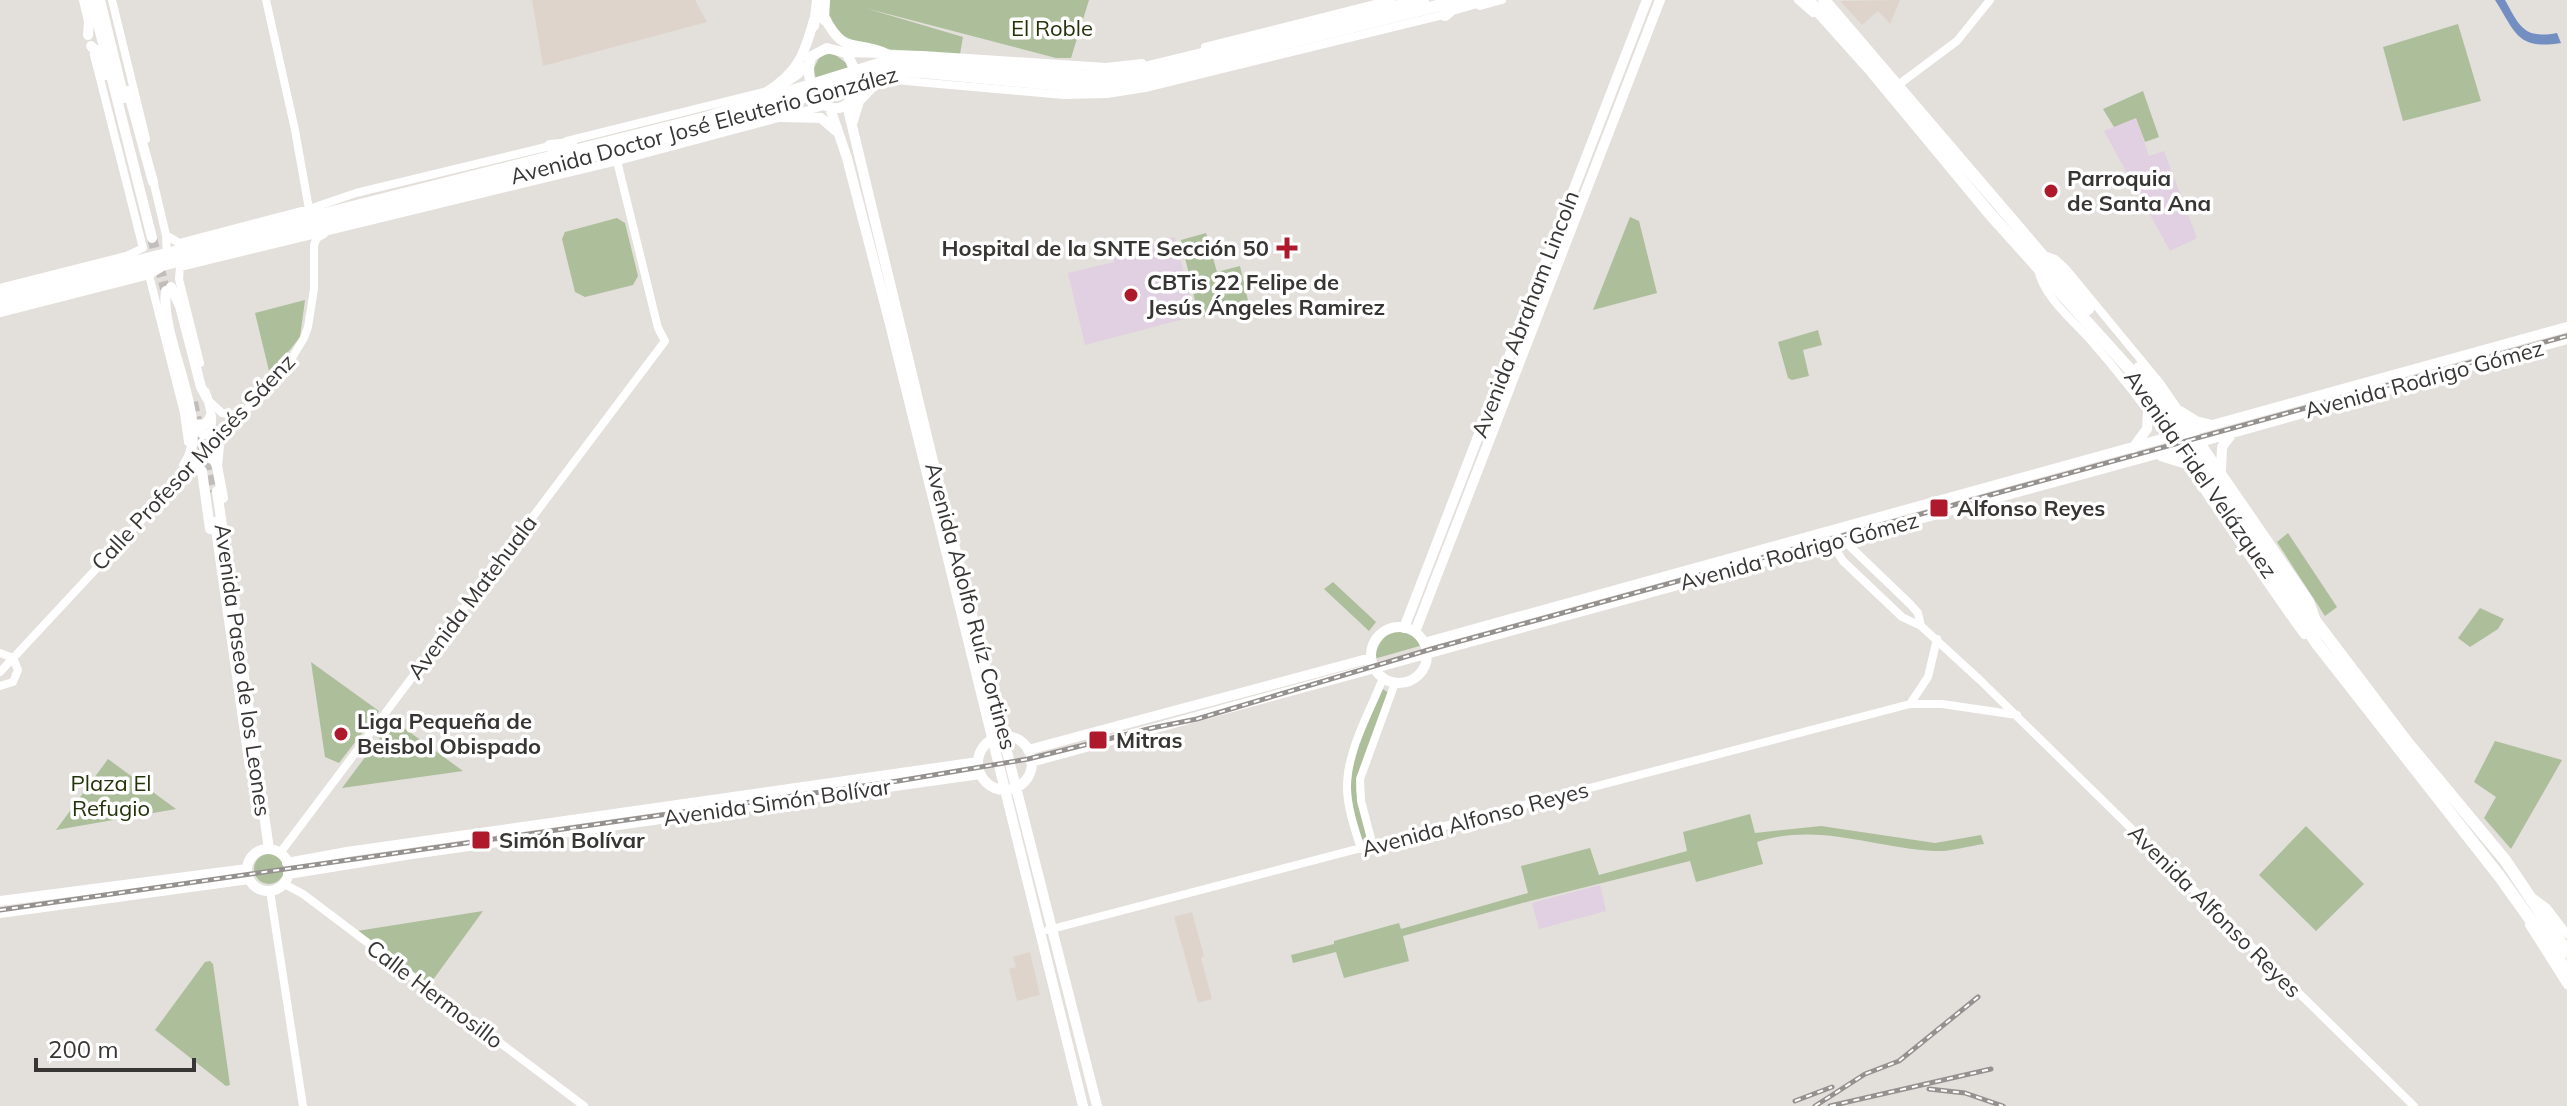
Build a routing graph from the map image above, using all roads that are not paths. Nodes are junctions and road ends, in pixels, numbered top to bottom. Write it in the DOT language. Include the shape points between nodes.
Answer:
graph roads {
  1 [pos="82,0"];
  2 [pos="92,0"];
  3 [pos="102,0"];
  4 [pos="112,0"];
  5 [pos="266,0"];
  6 [pos="817,0"];
  7 [pos="825,0"];
  8 [pos="1391,0"];
  9 [pos="1423,0"];
  10 [pos="1461,0"];
  11 [pos="1484,0"];
  12 [pos="1502,0"];
  13 [pos="1660,0"];
  14 [pos="1798,0"];
  15 [pos="1808,0"];
  16 [pos="1990,0"];
  17 [pos="1645,2"];
  18 [pos="1827,2"];
  19 [pos="1445,15"];
  20 [pos="819,18"];
  21 [pos="1648,31"];
  22 [pos="1634,32"];
  23 [pos="90,41"];
  24 [pos="110,42"];
  25 [pos="1642,46"];
  26 [pos="834,48"];
  27 [pos="846,53"];
  28 [pos="883,54"];
  29 [pos="810,60"];
  30 [pos="1117,67"];
  31 [pos="1869,68"];
  32 [pos="1072,80"];
  33 [pos="880,81"];
  34 [pos="1898,85"];
  35 [pos="779,88"];
  36 [pos="767,92"];
  37 [pos="857,92"];
  38 [pos="116,94"];
  39 [pos="1107,94"];
  40 [pos="847,105"];
  41 [pos="827,107"];
  42 [pos="786,115"];
  43 [pos="848,139"];
  44 [pos="550,146"];
  45 [pos="617,150"];
  46 [pos="475,164"];
  47 [pos="559,176"];
  48 [pos="153,182"];
  49 [pos="396,195"];
  50 [pos="461,200"];
  51 [pos="408,202"];
  52 [pos="309,209"];
  53 [pos="276,230"];
  54 [pos="332,230"];
  55 [pos="223,232"];
  56 [pos="159,236"];
  57 [pos="190,240"];
  58 [pos="229,255"];
  59 [pos="200,262"];
  60 [pos="2041,262"];
  61 [pos="149,275"];
  62 [pos="67,284"];
  63 [pos="0,288"];
  64 [pos="0,296"];
  65 [pos="0,306"];
  66 [pos="0,313"];
  67 [pos="2567,327"];
  68 [pos="2567,339"];
  69 [pos="2160,383"];
  70 [pos="199,397"];
  71 [pos="2138,398"];
  72 [pos="2148,411"];
  73 [pos="2180,411"];
  74 [pos="184,413"];
  75 [pos="240,415"];
  76 [pos="211,416"];
  77 [pos="193,425"];
  78 [pos="2214,425"];
  79 [pos="2194,430"];
  80 [pos="2233,432"];
  81 [pos="2168,438"];
  82 [pos="214,440"];
  83 [pos="2201,441"];
  84 [pos="2133,448"];
  85 [pos="2175,449"];
  86 [pos="202,455"];
  87 [pos="2151,455"];
  88 [pos="2186,464"];
  89 [pos="184,465"];
  90 [pos="217,466"];
  91 [pos="2221,470"];
  92 [pos="202,471"];
  93 [pos="180,477"];
  94 [pos="2228,481"];
  95 [pos="2203,489"];
  96 [pos="1830,535"];
  97 [pos="1842,539"];
  98 [pos="216,541"];
  99 [pos="226,558"];
  100 [pos="2288,593"];
  101 [pos="2317,623"];
  102 [pos="1921,626"];
  103 [pos="1404,628"];
  104 [pos="1415,632"];
  105 [pos="1937,639"];
  106 [pos="2318,645"];
  107 [pos="1426,648"];
  108 [pos="0,653"];
  109 [pos="13,658"];
  110 [pos="1373,663"];
  111 [pos="0,672"];
  112 [pos="1383,678"];
  113 [pos="1395,683"];
  114 [pos="0,686"];
  115 [pos="1910,704"];
  116 [pos="2017,715"];
  117 [pos="995,723"];
  118 [pos="1005,736"];
  119 [pos="993,738"];
  120 [pos="1028,750"];
  121 [pos="978,762"];
  122 [pos="1031,762"];
  123 [pos="980,774"];
  124 [pos="1017,787"];
  125 [pos="1006,790"];
  126 [pos="1373,846"];
  127 [pos="1361,849"];
  128 [pos="279,862"];
  129 [pos="248,874"];
  130 [pos="270,891"];
  131 [pos="2530,896"];
  132 [pos="0,901"];
  133 [pos="2523,910"];
  134 [pos="0,913"];
  135 [pos="1053,929"];
  136 [pos="1040,932"];
  137 [pos="2567,934"];
  138 [pos="2563,952"];
  139 [pos="2567,971"];
  140 [pos="2567,985"];
  141 [pos="303,1106"];
  142 [pos="584,1106"];
  143 [pos="1083,1106"];
  144 [pos="1097,1106"];
  145 [pos="2414,1106"];
  1 -- 23 [label="main road"];
  2 -- 38 [label="main road"];
  3 -- 24 [label="main road"];
  4 -- 48 [label="street"];
  5 -- 52 [label="street"];
  6 -- 20 [label="main road"];
  7 -- 20 [label="main road"];
  8 -- 30 [label="street"];
  9 -- 32 [label="highway, Avenida Doctor José Eleuterio González" via="1143,70"];
  10 -- 32 [label="highway, Avenida Doctor José Eleuterio González" via="1138,81 1110,86"];
  11 -- 19 [label="highway"];
  12 -- 19 [label="street"];
  13 -- 21 [label="main road"];
  14 -- 31 [label="street"];
  15 -- 31 [label="highway, Avenida Fidel Velázquez"];
  16 -- 34 [label="street" via="1957,41"];
  17 -- 22 [label="main road, Avenida Abraham Lincoln"];
  18 -- 34 [label="highway, Avenida Fidel Velázquez"];
  19 -- 39 [label="street"];
  20 -- 26 [label="main road"];
  20 -- 28 [label="main road" via="844,43"];
  20 -- 29 [label="main road"];
  20 -- 36 [label="main road" via="800,62"];
  21 -- 22 [label="main road"];
  21 -- 25 [label="main road"];
  22 -- 25 [label="main road"];
  22 -- 103 [label="main road, Avenida Abraham Lincoln"];
  23 -- 38 [label="main road"];
  23 -- 63 [label="street" via="143,242 141,251"];
  24 -- 48 [label="main road"];
  24 -- 56 [label="main road"];
  25 -- 104 [label="main road"];
  26 -- 27 [label="main road"];
  26 -- 29 [label="main road" via="822,49"];
  27 -- 28 [label="street"];
  27 -- 37 [label="main road"];
  28 -- 30 [label="street"];
  28 -- 33 [label="street" via="875,67"];
  29 -- 35 [label="street, Avenida Doctor José Eleuterio González"];
  29 -- 41 [label="main road" via="815,96"];
  30 -- 32 [label="highway" via="1077,71"];
  31 -- 60 [label="highway, Avenida Fidel Velázquez" via="1925,138"];
  32 -- 39 [label="highway" via="1082,91"];
  32 -- 45 [label="highway, Avenida Doctor José Eleuterio González" via="887,71"];
  33 -- 37 [label="street"];
  33 -- 39 [label="street"];
  33 -- 43 [label="main road" via="857,104"];
  34 -- 60 [label="highway, Avenida Fidel Velázquez"];
  35 -- 36 [label="street, Avenida Doctor José Eleuterio González"];
  35 -- 42 [label="street" via="797,95 798,105"];
  36 -- 44 [label="street, Avenida Doctor José Eleuterio González"];
  37 -- 40 [label="main road"];
  38 -- 56 [label="main road"];
  40 -- 41 [label="main road"];
  40 -- 43 [label="main road, Avenida Adolfo Ruíz Cortines"];
  41 -- 42 [label="street, Avenida Doctor José Eleuterio González"];
  41 -- 43 [label="main road, Avenida Adolfo Ruíz Cortines"];
  42 -- 43 [label="main road" via="821,118"];
  42 -- 45 [label="street, Avenida Doctor José Eleuterio González" via="667,148"];
  43 -- 117 [label="main road, Avenida Adolfo Ruíz Cortines"];
  44 -- 45 [label="highway" via="598,137"];
  44 -- 46 [label="street, Avenida Doctor José Eleuterio González"];
  45 -- 47 [label="highway"];
  45 -- 49 [label="highway, Avenida Doctor José Eleuterio González"];
  45 -- 51 [label="highway, Avenida Doctor José Eleuterio González"];
  45 -- 128 [label="street, Avenida Matehuala" via="665,341"];
  46 -- 49 [label="highway"];
  46 -- 52 [label="street, Avenida Doctor José Eleuterio González"];
  47 -- 50 [label="street"];
  48 -- 56 [label="street"];
  49 -- 53 [label="highway, Avenida Doctor José Eleuterio González"];
  50 -- 51 [label="highway"];
  50 -- 54 [label="street"];
  51 -- 53 [label="highway, Avenida Doctor José Eleuterio González"];
  52 -- 55 [label="street, Avenida Doctor José Eleuterio González"];
  53 -- 62 [label="highway, Avenida Doctor José Eleuterio González"];
  54 -- 58 [label="street"];
  54 -- 75 [label="street, Calle Profesor Moisés Sáenz" via="315,241 314,289 298,350"];
  55 -- 57 [label="street, Avenida Doctor José Eleuterio González"];
  55 -- 58 [label="street" via="218,249"];
  56 -- 57 [label="street" via="174,243"];
  56 -- 61 [label="street" via="167,259"];
  57 -- 59 [label="street" via="199,247"];
  58 -- 59 [label="street"];
  59 -- 70 [label="street" via="180,267 178,273"];
  60 -- 69 [label="street" via="2062,264"];
  60 -- 71 [label="street" via="2048,291"];
  60 -- 100 [label="highway, Avenida Fidel Velázquez" via="2146,391"];
  61 -- 66 [label="street"];
  61 -- 74 [label="street"];
  62 -- 64 [label="highway, Avenida Doctor José Eleuterio González"];
  62 -- 65 [label="highway, Avenida Doctor José Eleuterio González"];
  67 -- 78 [label="main road, Avenida Rodrigo Gómez"];
  68 -- 80 [label="main road, Avenida Rodrigo Gómez"];
  69 -- 71 [label="street" via="2155,392"];
  69 -- 73 [label="street"];
  70 -- 75 [label="street" via="222,413"];
  70 -- 76 [label="street"];
  70 -- 77 [label="main road" via="167,289 168,318"];
  71 -- 72 [label="street"];
  72 -- 81 [label="street"];
  72 -- 84 [label="main road" via="2147,429"];
  73 -- 78 [label="main road"];
  73 -- 79 [label="street"];
  74 -- 77 [label="street"];
  74 -- 89 [label="street"];
  75 -- 82 [label="street, Calle Profesor Moisés Sáenz"];
  76 -- 77 [label="main road" via="206,424"];
  76 -- 82 [label="street"];
  77 -- 82 [label="main road"];
  77 -- 89 [label="main road" via="192,450"];
  78 -- 79 [label="main road, Avenida Rodrigo Gómez"];
  79 -- 81 [label="main road, Avenida Rodrigo Gómez"];
  79 -- 83 [label="street"];
  80 -- 83 [label="main road, Avenida Rodrigo Gómez"];
  80 -- 91 [label="main road" via="2222,447"];
  81 -- 84 [label="main road, Avenida Rodrigo Gómez"];
  81 -- 85 [label="street"];
  82 -- 86 [label="street, Calle Profesor Moisés Sáenz"];
  82 -- 90 [label="main road"];
  83 -- 85 [label="main road, Avenida Rodrigo Gómez"];
  83 -- 91 [label="street"];
  84 -- 96 [label="main road, Avenida Rodrigo Gómez"];
  85 -- 87 [label="main road, Avenida Rodrigo Gómez"];
  85 -- 88 [label="street"];
  86 -- 90 [label="main road"];
  86 -- 93 [label="street, Calle Profesor Moisés Sáenz"];
  87 -- 88 [label="main road"];
  87 -- 97 [label="main road, Avenida Rodrigo Gómez"];
  88 -- 95 [label="street"];
  89 -- 93 [label="street"];
  90 -- 92 [label="main road" via="210,463"];
  90 -- 99 [label="main road" via="229,536"];
  91 -- 94 [label="street"];
  92 -- 93 [label="main road"];
  92 -- 98 [label="main road"];
  93 -- 109 [label="street, Calle Profesor Moisés Sáenz"];
  94 -- 95 [label="street"];
  94 -- 101 [label="street" via="2314,607"];
  95 -- 106 [label="street" via="2304,635"];
  96 -- 97 [label="main road, Avenida Rodrigo Gómez"];
  96 -- 102 [label="street" via="1843,561 1902,617"];
  96 -- 107 [label="main road, Avenida Rodrigo Gómez"];
  97 -- 102 [label="street" via="1910,604"];
  98 -- 99 [label="main road, Avenida Paseo de los Leones" via="215,492"];
  98 -- 128 [label="main road, Avenida Paseo de los Leones"];
  99 -- 128 [label="main road, Avenida Paseo de los Leones"];
  100 -- 101 [label="highway, Avenida Fidel Velázquez"];
  100 -- 106 [label="highway, Avenida Fidel Velázquez"];
  101 -- 131 [label="highway, Avenida Fidel Velázquez"];
  102 -- 105 [label="street, Avenida Alfonso Reyes"];
  103 -- 104 [label="main road"];
  103 -- 110 [label="main road" via="1379,635"];
  104 -- 107 [label="main road"];
  105 -- 115 [label="street" via="1928,677"];
  105 -- 116 [label="street, Avenida Alfonso Reyes"];
  106 -- 133 [label="highway, Avenida Fidel Velázquez"];
  107 -- 110 [label="main road, Avenida Rodrigo Gómez"];
  107 -- 113 [label="main road" via="1420,674"];
  108 -- 109 [label="street"];
  109 -- 111 [label="street, Calle Profesor Moisés Sáenz"];
  109 -- 114 [label="street" via="16,679"];
  110 -- 112 [label="main road"];
  110 -- 120 [label="main road, Avenida Rodrigo Gómez"];
  110 -- 122 [label="main road, Avenida Rodrigo Gómez"];
  112 -- 113 [label="main road"];
  112 -- 127 [label="street" via="1348,776 1347,796"];
  113 -- 126 [label="street" via="1362,772 1360,795"];
  115 -- 116 [label="street, Avenida Alfonso Reyes"];
  115 -- 126 [label="street, Avenida Alfonso Reyes"];
  116 -- 145 [label="street, Avenida Alfonso Reyes"];
  117 -- 118 [label="main road, Avenida Adolfo Ruíz Cortines"];
  117 -- 119 [label="main road, Avenida Adolfo Ruíz Cortines"];
  118 -- 119 [label="main road"];
  118 -- 120 [label="main road"];
  118 -- 124 [label="main road, Avenida Adolfo Ruíz Cortines"];
  119 -- 121 [label="main road" via="982,748"];
  119 -- 125 [label="main road, Avenida Adolfo Ruíz Cortines"];
  120 -- 122 [label="main road"];
  121 -- 123 [label="main road"];
  121 -- 128 [label="main road, Avenida Simón Bolívar"];
  122 -- 124 [label="main road" via="1027,778"];
  123 -- 125 [label="main road" via="995,788"];
  123 -- 128 [label="main road, Avenida Simón Bolívar" via="572,831"];
  124 -- 125 [label="main road"];
  124 -- 135 [label="main road, Avenida Adolfo Ruíz Cortines"];
  125 -- 136 [label="main road, Avenida Adolfo Ruíz Cortines"];
  126 -- 127 [label="street, Avenida Alfonso Reyes"];
  127 -- 135 [label="street, Avenida Alfonso Reyes"];
  128 -- 129 [label="main road" via="252,856"];
  128 -- 130 [label="main road"];
  128 -- 142 [label="street, Calle Hermosillo" via="303,894"];
  129 -- 130 [label="main road" via="255,887"];
  129 -- 132 [label="main road"];
  129 -- 134 [label="main road"];
  130 -- 141 [label="street"];
  131 -- 137 [label="street"];
  131 -- 138 [label="highway, Avenida Fidel Velázquez"];
  133 -- 138 [label="highway, Avenida Fidel Velázquez"];
  133 -- 140 [label="street"];
  135 -- 136 [label="street, Avenida Alfonso Reyes"];
  135 -- 144 [label="main road, Avenida Adolfo Ruíz Cortines"];
  136 -- 143 [label="main road, Avenida Adolfo Ruíz Cortines"];
  138 -- 139 [label="highway, Avenida Fidel Velázquez"];
}
